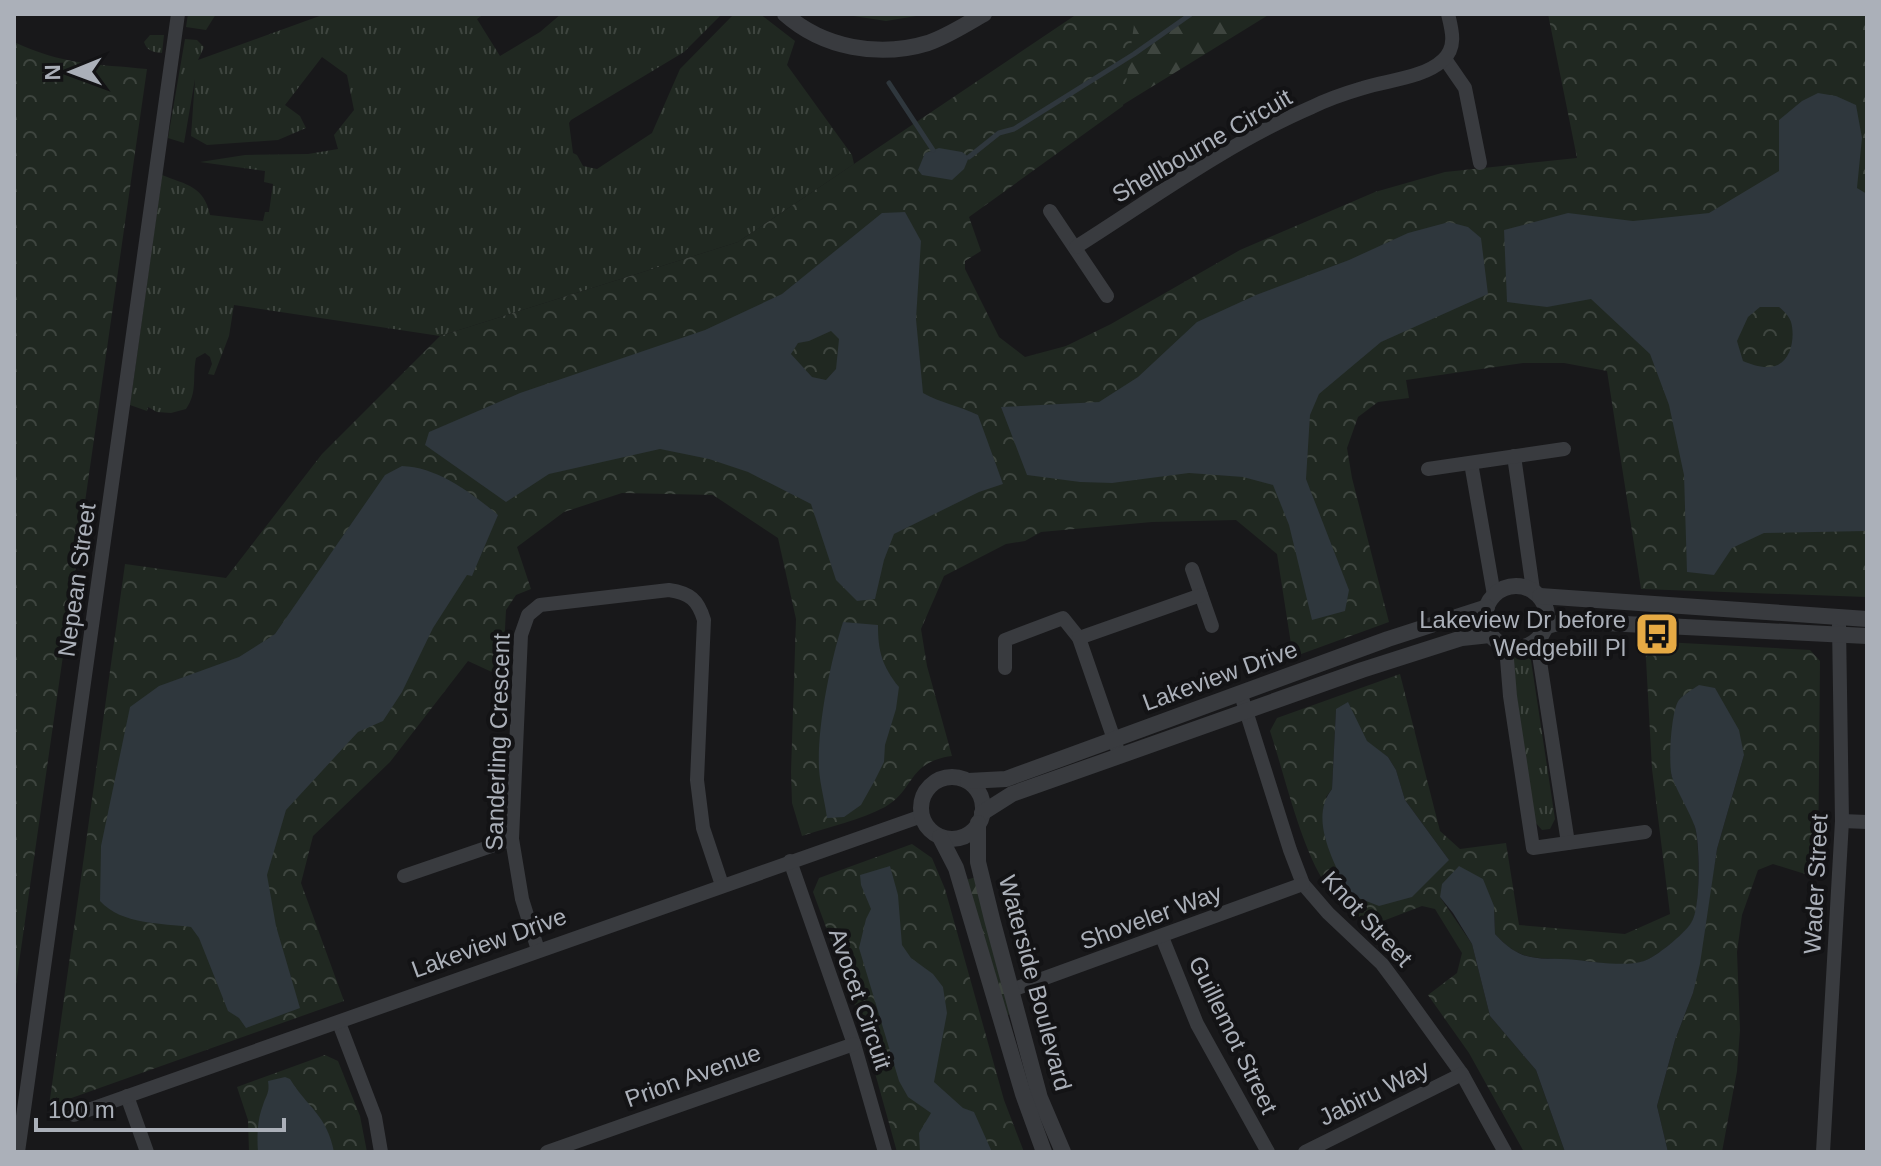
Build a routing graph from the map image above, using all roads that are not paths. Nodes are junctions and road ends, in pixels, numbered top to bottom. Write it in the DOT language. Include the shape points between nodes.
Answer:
graph roads {
  1 [pos="178,14"];
  2 [pos="785,14"];
  3 [pos="984,14"];
  4 [pos="1448,14"];
  5 [pos="1445,59"];
  6 [pos="1480,163"];
  7 [pos="1050,211"];
  8 [pos="1076,247"];
  9 [pos="1107,296"];
  10 [pos="1564,449"];
  11 [pos="1514,456"];
  12 [pos="1471,463"];
  13 [pos="1428,469"];
  14 [pos="1192,569"];
  15 [pos="1537,593"];
  16 [pos="1201,595"];
  17 [pos="1490,601"];
  18 [pos="1867,619"];
  19 [pos="1212,626"];
  20 [pos="1547,626"];
  21 [pos="1839,626"];
  22 [pos="1490,635"];
  23 [pos="1867,636"];
  24 [pos="1079,638"];
  25 [pos="1537,642"];
  26 [pos="1506,647"];
  27 [pos="1005,668"];
  28 [pos="1241,695"];
  29 [pos="1247,711"];
  30 [pos="1117,748"];
  31 [pos="968,781"];
  32 [pos="922,816"];
  33 [pos="980,818"];
  34 [pos="1842,821"];
  35 [pos="1867,822"];
  36 [pos="1645,832"];
  37 [pos="940,837"];
  38 [pos="512,839"];
  39 [pos="1568,843"];
  40 [pos="790,861"];
  41 [pos="404,876"];
  42 [pos="1303,884"];
  43 [pos="722,885"];
  44 [pos="1162,937"];
  45 [pos="538,950"];
  46 [pos="1012,990"];
  47 [pos="339,1023"];
  48 [pos="854,1044"];
  49 [pos="1462,1074"];
  50 [pos="127,1096"];
  51 [pos="74,1115"];
  52 [pos="18,1152"];
  53 [pos="147,1152"];
  54 [pos="381,1152"];
  55 [pos="547,1152"];
  56 [pos="885,1152"];
  57 [pos="1044,1152"];
  58 [pos="1063,1152"];
  59 [pos="1268,1152"];
  60 [pos="1305,1152"];
  61 [pos="1505,1152"];
  62 [pos="1823,1152"];
  1 -- 52 [label="street, Nepean Street"];
  2 -- 3 [label="street" via="829,40 890,50 929,42"];
  4 -- 5 [label="street" via="1453,37"];
  5 -- 6 [label="street" via="1465,88"];
  5 -- 8 [label="street, Shellbourne Circuit" via="1312,106 1270,127"];
  7 -- 8 [label="street"];
  8 -- 9 [label="street"];
  10 -- 11 [label="street"];
  11 -- 12 [label="street"];
  11 -- 15 [label="street"];
  12 -- 13 [label="street"];
  12 -- 17 [label="street"];
  14 -- 16 [label="street"];
  15 -- 17 [label="street" via="1513,586"];
  15 -- 20 [label="street"];
  15 -- 21 [label="street"];
  16 -- 19 [label="street"];
  16 -- 24 [label="street"];
  17 -- 22 [label="street" via="1485,616"];
  17 -- 28 [label="street, Lakeview Drive"];
  18 -- 21 [label="street"];
  20 -- 21 [label="street" via="1565,621"];
  20 -- 25 [label="street"];
  21 -- 23 [label="street"];
  21 -- 34 [label="street, Wader Street"];
  22 -- 26 [label="street"];
  22 -- 29 [label="street, Lakeview Drive" via="1462,638"];
  24 -- 27 [label="street" via="1063,618 1005,640"];
  24 -- 30 [label="street"];
  25 -- 26 [label="street"];
  25 -- 39 [label="street"];
  26 -- 39 [label="street" via="1533,848"];
  28 -- 29 [label="street, Knot Street"];
  28 -- 30 [label="street, Lakeview Drive"];
  29 -- 30 [label="street, Lakeview Drive"];
  29 -- 42 [label="street, Knot Street"];
  30 -- 31 [label="street, Lakeview Drive" via="1006,779"];
  30 -- 33 [label="street, Lakeview Drive" via="1011,794"];
  31 -- 32 [label="street" via="952,776 934,782 923,797"];
  31 -- 33 [label="street" via="980,795"];
  32 -- 37 [label="street"];
  32 -- 40 [label="street, Lakeview Drive"];
  33 -- 37 [label="street" via="970,833"];
  33 -- 46 [label="street, Waterside Boulevard" via="978,862"];
  34 -- 35 [label="street"];
  34 -- 62 [label="street, Wader Street"];
  36 -- 39 [label="street"];
  37 -- 57 [label="street, Waterside Boulevard" via="956,868"];
  38 -- 41 [label="street"];
  38 -- 43 [label="street, Sanderling Crescent" via="521,635 528,615 540,605 685,592 700,606 704,620 698,804"];
  38 -- 45 [label="street, Sanderling Crescent"];
  40 -- 43 [label="street, Lakeview Drive"];
  40 -- 48 [label="street, Avocet Circuit"];
  42 -- 44 [label="street, Shoveler Way"];
  42 -- 49 [label="street, Knot Street" via="1382,964"];
  43 -- 45 [label="street, Lakeview Drive"];
  44 -- 46 [label="street, Shoveler Way"];
  44 -- 59 [label="street, Guillemot Street" via="1197,1024"];
  45 -- 47 [label="street, Lakeview Drive"];
  46 -- 58 [label="street, Waterside Boulevard" via="1040,1098"];
  47 -- 50 [label="street, Lakeview Drive"];
  47 -- 54 [label="street" via="375,1117"];
  48 -- 55 [label="street, Prion Avenue"];
  48 -- 56 [label="street, Avocet Circuit"];
  49 -- 60 [label="street, Jabiru Way"];
  49 -- 61 [label="street, Knot Street"];
  50 -- 51 [label="street, Lakeview Drive"];
  50 -- 53 [label="street"];
}
